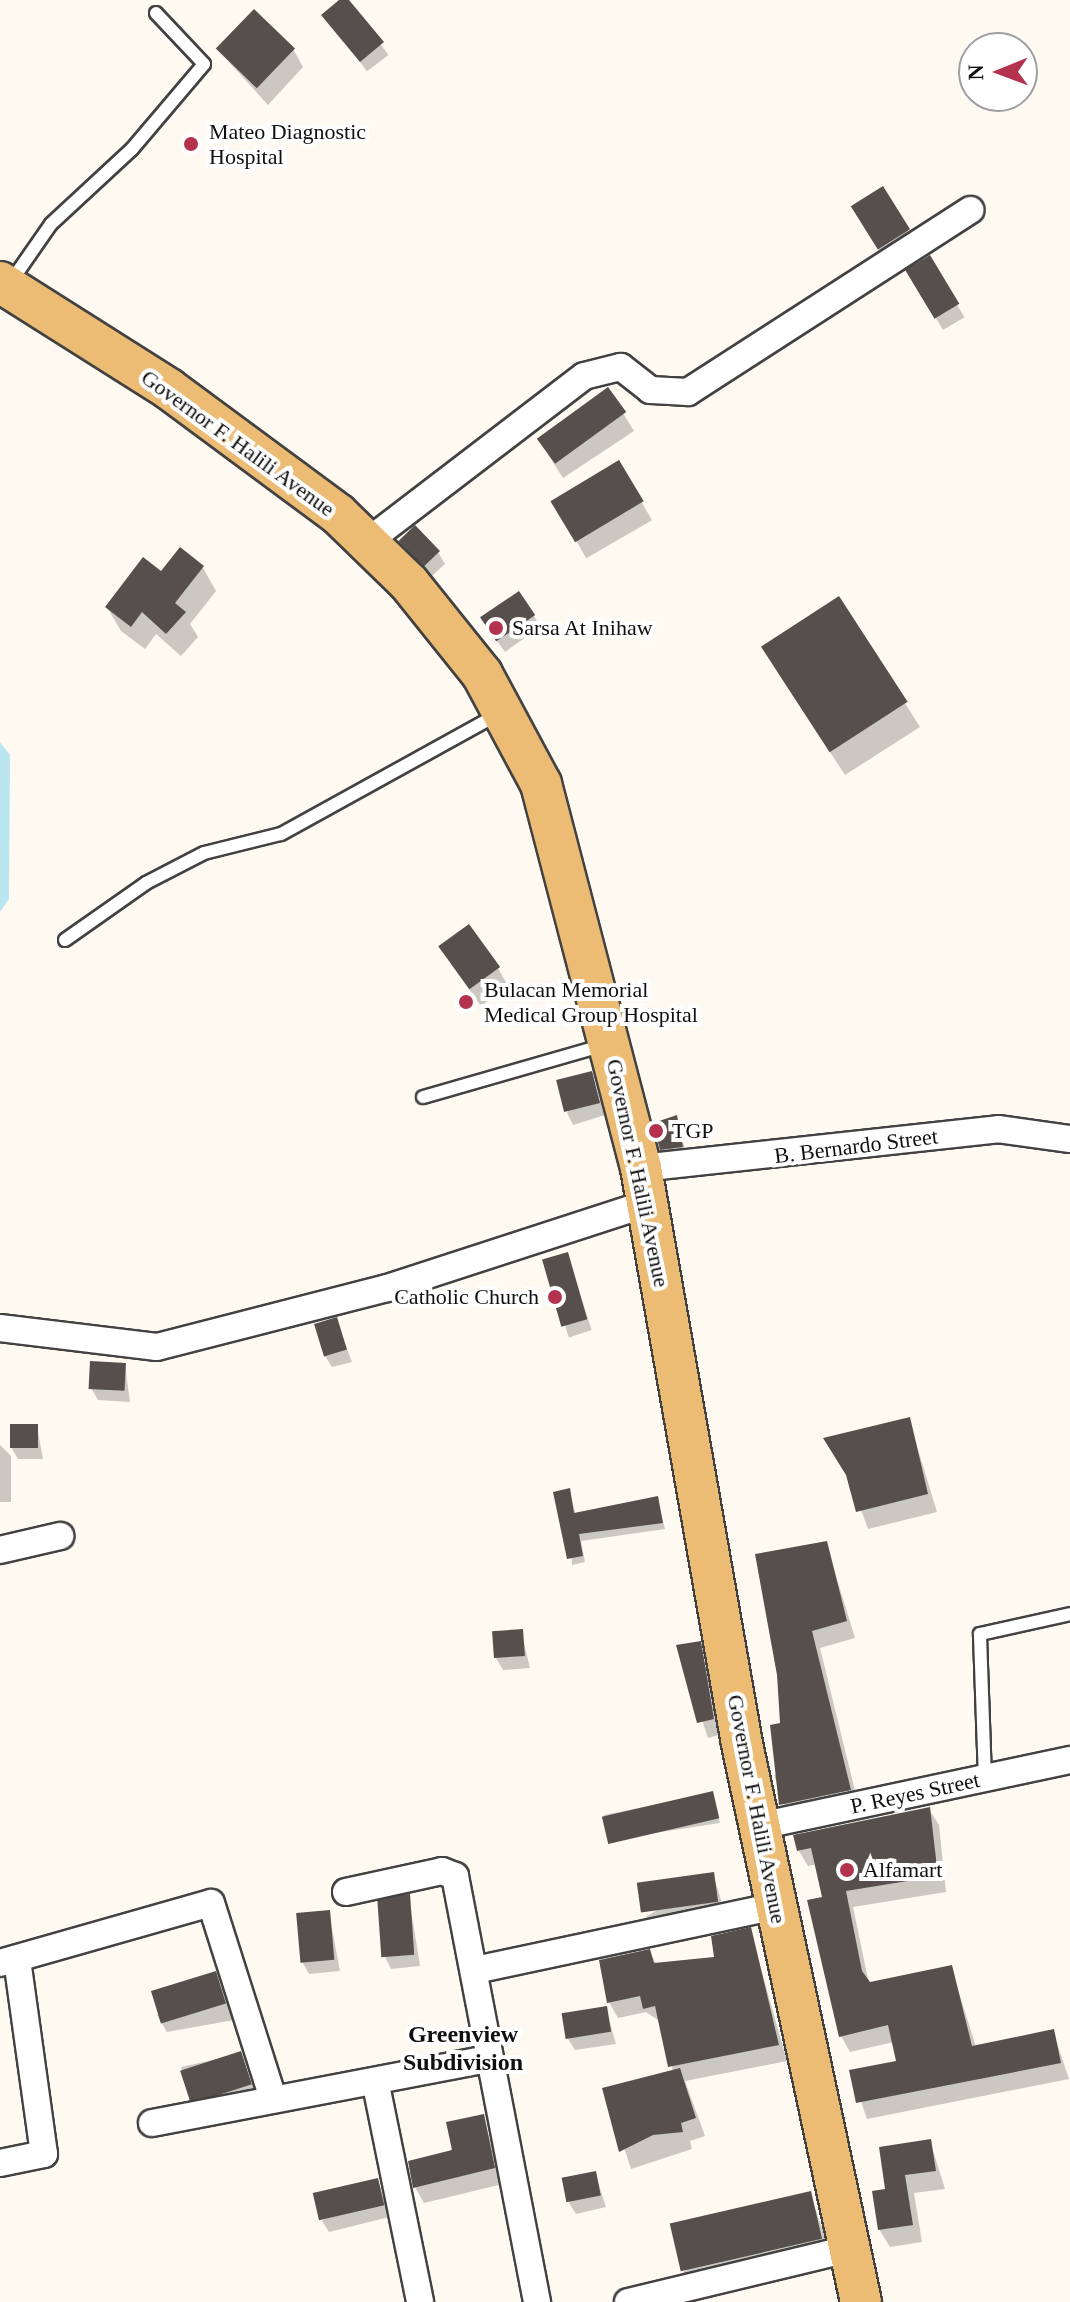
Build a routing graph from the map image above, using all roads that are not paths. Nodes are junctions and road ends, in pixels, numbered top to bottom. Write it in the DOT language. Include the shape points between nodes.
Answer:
graph roads {
  1 [pos="156,13"];
  2 [pos="970,210"];
  3 [pos="4,284"];
  4 [pos="367,542"];
  5 [pos="503,712"];
  6 [pos="65,940"];
  7 [pos="610,1043"];
  8 [pos="423,1097"];
  9 [pos="1070,1139"];
  10 [pos="644,1186"];
  11 [pos="0,1328"];
  12 [pos="60,1536"];
  13 [pos="0,1550"];
  14 [pos="1070,1614"];
  15 [pos="1070,1760"];
  16 [pos="985,1779"];
  17 [pos="759,1826"];
  18 [pos="346,1892"];
  19 [pos="775,1906"];
  20 [pos="8,1962"];
  21 [pos="475,1970"];
  22 [pos="488,2059"];
  23 [pos="376,2085"];
  24 [pos="273,2098"];
  25 [pos="152,2123"];
  26 [pos="0,2163"];
  27 [pos="849,2249"];
  28 [pos="420,2302"];
  29 [pos="537,2302"];
  30 [pos="628,2302"];
  31 [pos="861,2302"];
  1 -- 3 [label="lane" via="204,64 132,149 51,224"];
  2 -- 4 [label="street" via="688,392 650,390 621,367 584,376"];
  3 -- 4 [label="main road, Governor F. Halili Avenue" via="264,456"];
  4 -- 5 [label="main road, Governor F. Halili Avenue" via="436,614"];
  5 -- 6 [label="lane" via="281,834 204,853 146,883"];
  5 -- 7 [label="main road, Governor F. Halili Avenue" via="541,784"];
  7 -- 8 [label="lane"];
  7 -- 10 [label="main road, Governor F. Halili Avenue"];
  9 -- 10 [label="street, B. Bernardo Street" via="998,1129"];
  10 -- 11 [label="street, B. Bernardo Street" via="387,1288 157,1347 98,1345"];
  10 -- 17 [label="main road, Governor F. Halili Avenue"];
  12 -- 13 [label="street"];
  14 -- 16 [label="lane" via="980,1634"];
  15 -- 16 [label="street, P. Reyes Street"];
  16 -- 17 [label="street, P. Reyes Street"];
  17 -- 19 [label="main road, Governor F. Halili Avenue"];
  18 -- 21 [label="street" via="442,1871 455,1876"];
  19 -- 21 [label="street"];
  19 -- 27 [label="main road, Governor F. Halili Avenue"];
  20 -- 24 [label="street" via="211,1903"];
  20 -- 26 [label="street" via="44,2154"];
  21 -- 22 [label="street"];
  22 -- 23 [label="street"];
  22 -- 29 [label="street"];
  23 -- 24 [label="street"];
  23 -- 28 [label="street"];
  24 -- 25 [label="street"];
  27 -- 30 [label="street"];
  27 -- 31 [label="main road, Governor F. Halili Avenue"];
}
